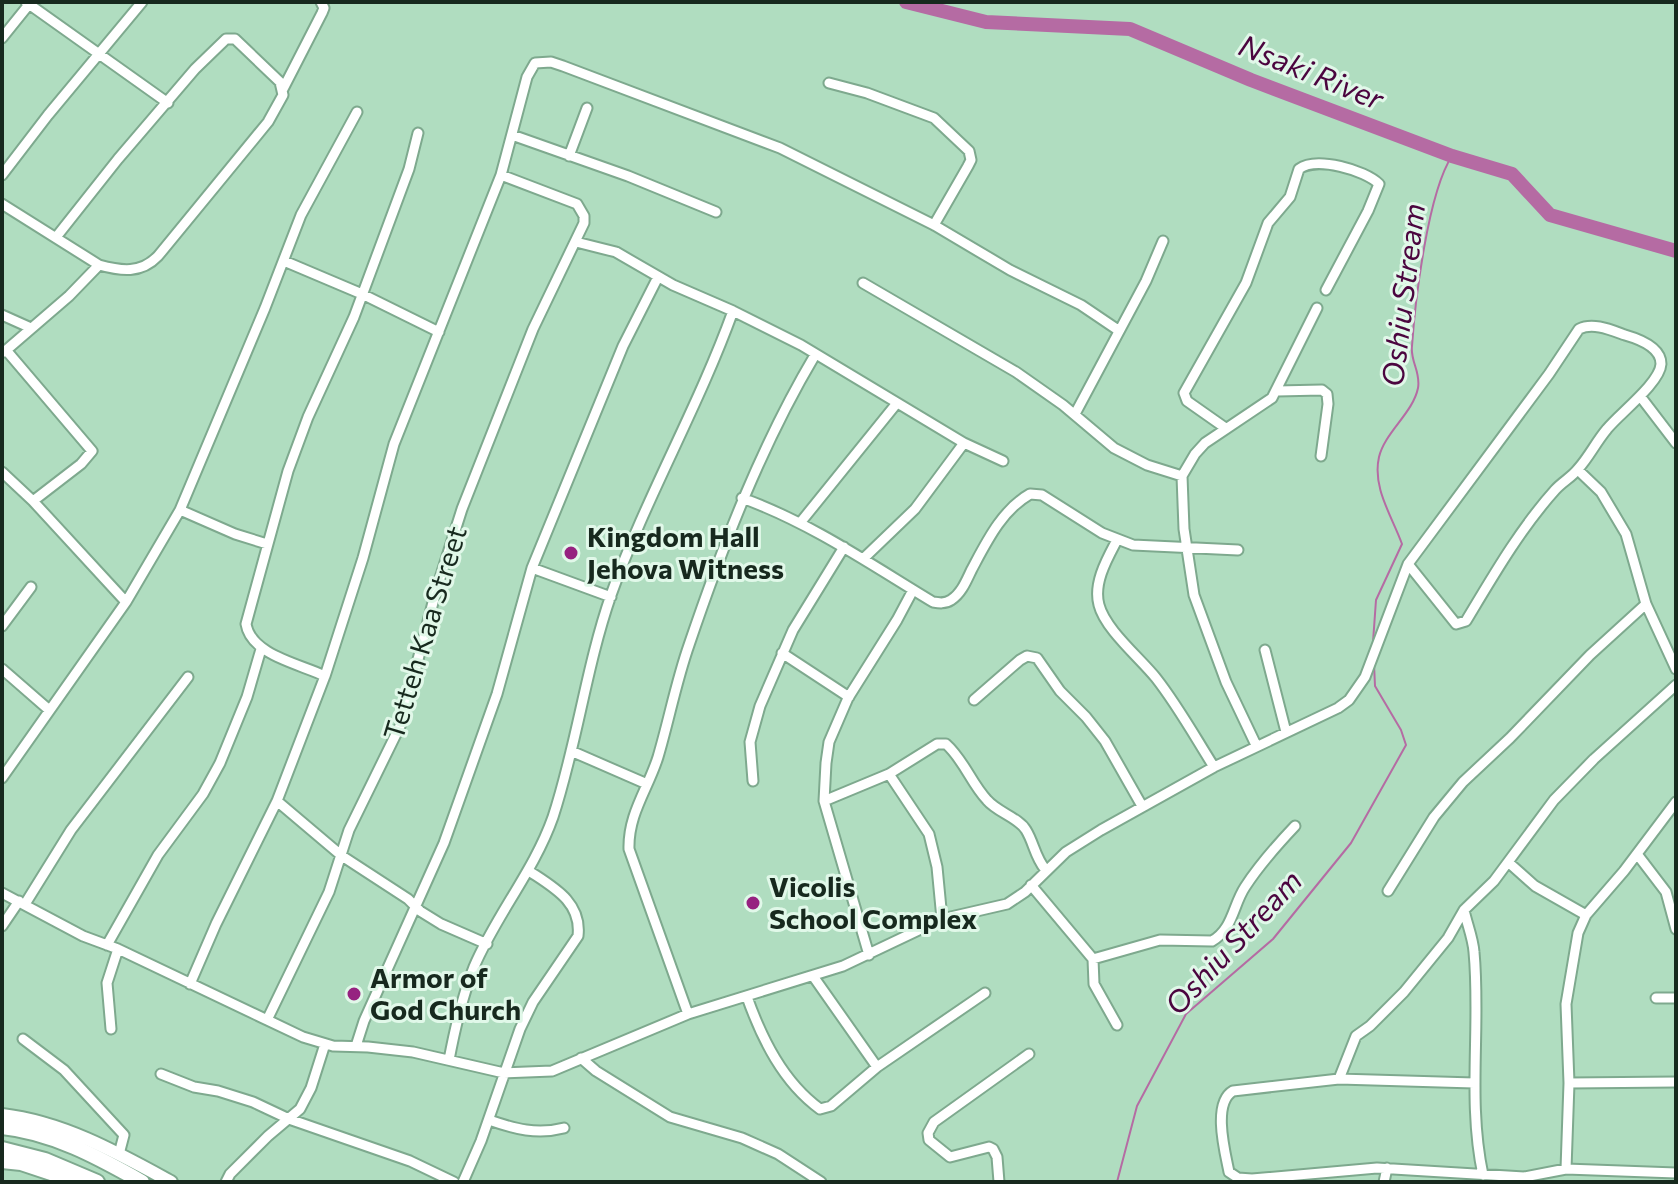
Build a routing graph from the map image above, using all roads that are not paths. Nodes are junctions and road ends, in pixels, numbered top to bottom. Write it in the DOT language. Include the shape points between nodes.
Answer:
graph roads {
  1 [pos="142,2"];
  2 [pos="321,2"];
  3 [pos="29,3"];
  4 [pos="2,38"];
  5 [pos="100,52"];
  6 [pos="829,83"];
  7 [pos="283,89"];
  8 [pos="168,103"];
  9 [pos="587,108"];
  10 [pos="357,112"];
  11 [pos="418,133"];
  12 [pos="512,135"];
  13 [pos="569,156"];
  14 [pos="2,175"];
  15 [pos="501,175"];
  16 [pos="2,204"];
  17 [pos="716,212"];
  18 [pos="934,225"];
  19 [pos="57,236"];
  20 [pos="1163,241"];
  21 [pos="576,242"];
  22 [pos="284,261"];
  23 [pos="99,265"];
  24 [pos="658,277"];
  25 [pos="863,283"];
  26 [pos="1326,290"];
  27 [pos="362,294"];
  28 [pos="1317,308"];
  29 [pos="733,311"];
  30 [pos="2,315"];
  31 [pos="31,328"];
  32 [pos="1118,330"];
  33 [pos="439,332"];
  34 [pos="4,352"];
  35 [pos="815,355"];
  36 [pos="1277,391"];
  37 [pos="1640,396"];
  38 [pos="897,403"];
  39 [pos="1075,414"];
  40 [pos="1224,427"];
  41 [pos="964,443"];
  42 [pos="1676,443"];
  43 [pos="1321,456"];
  44 [pos="1003,461"];
  45 [pos="1578,470"];
  46 [pos="2,472"];
  47 [pos="1182,476"];
  48 [pos="742,498"];
  49 [pos="33,501"];
  50 [pos="180,510"];
  51 [pos="800,523"];
  52 [pos="1117,540"];
  53 [pos="267,544"];
  54 [pos="1186,546"];
  55 [pos="844,547"];
  56 [pos="1238,550"];
  57 [pos="864,558"];
  58 [pos="1408,564"];
  59 [pos="532,568"];
  60 [pos="31,587"];
  61 [pos="913,590"];
  62 [pos="611,597"];
  63 [pos="126,602"];
  64 [pos="1646,604"];
  65 [pos="2,626"];
  66 [pos="261,649"];
  67 [pos="1265,650"];
  68 [pos="782,653"];
  69 [pos="2,669"];
  70 [pos="1676,669"];
  71 [pos="325,676"];
  72 [pos="188,677"];
  73 [pos="1676,685"];
  74 [pos="849,697"];
  75 [pos="974,700"];
  76 [pos="48,709"];
  77 [pos="1286,732"];
  78 [pos="1256,745"];
  79 [pos="571,751"];
  80 [pos="1214,767"];
  81 [pos="889,774"];
  82 [pos="2,778"];
  83 [pos="753,781"];
  84 [pos="647,784"];
  85 [pos="277,801"];
  86 [pos="824,801"];
  87 [pos="1676,802"];
  88 [pos="1142,806"];
  89 [pos="1295,826"];
  90 [pos="1637,854"];
  91 [pos="342,856"];
  92 [pos="1508,862"];
  93 [pos="1045,869"];
  94 [pos="529,871"];
  95 [pos="1031,885"];
  96 [pos="1388,891"];
  97 [pos="2,893"];
  98 [pos="22,902"];
  99 [pos="416,906"];
  100 [pos="1464,910"];
  101 [pos="1586,915"];
  102 [pos="942,919"];
  103 [pos="2,926"];
  104 [pos="1676,929"];
  105 [pos="487,944"];
  106 [pos="107,945"];
  107 [pos="118,949"];
  108 [pos="869,955"];
  109 [pos="1093,959"];
  110 [pos="813,976"];
  111 [pos="190,984"];
  112 [pos="985,993"];
  113 [pos="747,997"];
  114 [pos="1656,998"];
  115 [pos="1676,998"];
  116 [pos="688,1014"];
  117 [pos="267,1020"];
  118 [pos="1117,1025"];
  119 [pos="111,1029"];
  120 [pos="23,1039"];
  121 [pos="325,1044"];
  122 [pos="356,1046"];
  123 [pos="1029,1054"];
  124 [pos="581,1058"];
  125 [pos="449,1060"];
  126 [pos="877,1067"];
  127 [pos="504,1073"];
  128 [pos="161,1074"];
  129 [pos="1339,1079"];
  130 [pos="1676,1082"];
  131 [pos="1474,1083"];
  132 [pos="1569,1083"];
  133 [pos="2,1115"];
  134 [pos="289,1119"];
  135 [pos="489,1120"];
  136 [pos="2,1127"];
  137 [pos="564,1128"];
  138 [pos="2,1149"];
  139 [pos="119,1154"];
  140 [pos="2,1162"];
  141 [pos="1387,1168"];
  142 [pos="1566,1169"];
  143 [pos="1676,1173"];
  144 [pos="1483,1175"];
  145 [pos="118,1176"];
  146 [pos="1524,1180"];
  147 [pos="73,1182"];
  148 [pos="97,1182"];
  149 [pos="142,1182"];
  150 [pos="171,1182"];
  151 [pos="226,1182"];
  152 [pos="454,1182"];
  153 [pos="463,1182"];
  154 [pos="821,1182"];
  155 [pos="999,1182"];
  156 [pos="1384,1182"];
  1 -- 5 [label="street"];
  2 -- 7 [label="street" via="322,13"];
  3 -- 4 [label="street"];
  3 -- 5 [label="street"];
  5 -- 8 [label="street"];
  5 -- 14 [label="street"];
  6 -- 18 [label="street" via="934,118 969,151 971,160"];
  7 -- 8 [label="street" via="230,38"];
  7 -- 23 [label="street" via="268,122 151,264 132,270"];
  8 -- 19 [label="street"];
  9 -- 13 [label="street"];
  10 -- 22 [label="street" via="301,215"];
  11 -- 27 [label="street"];
  12 -- 13 [label="street"];
  12 -- 15 [label="street"];
  12 -- 18 [label="street" via="531,66 551,62 780,148"];
  13 -- 17 [label="street"];
  15 -- 21 [label="street" via="577,204 584,223"];
  15 -- 33 [label="street"];
  16 -- 19 [label="street"];
  18 -- 32 [label="street"];
  19 -- 23 [label="street"];
  20 -- 32 [label="street"];
  21 -- 24 [label="street" via="607,248"];
  21 -- 91 [label="street, Tetteh Kaa Street" via="528,342 462,509 401,724 349,830"];
  22 -- 27 [label="street"];
  22 -- 50 [label="street"];
  23 -- 31 [label="street"];
  24 -- 29 [label="street"];
  24 -- 59 [label="street" via="623,346"];
  25 -- 39 [label="street" via="1016,372"];
  26 -- 40 [label="street" via="1379,184 1315,162 1299,169 1290,197 1268,223 1246,283 1184,393 1187,401"];
  27 -- 33 [label="street"];
  27 -- 53 [label="street" via="303,431"];
  28 -- 36 [label="street"];
  29 -- 35 [label="street"];
  29 -- 62 [label="street"];
  30 -- 31 [label="street"];
  31 -- 34 [label="street"];
  32 -- 39 [label="street"];
  33 -- 71 [label="street" via="394,444"];
  34 -- 49 [label="street" via="92,451"];
  35 -- 38 [label="street"];
  35 -- 48 [label="street"];
  36 -- 40 [label="street"];
  36 -- 43 [label="street" via="1327,394"];
  37 -- 42 [label="street"];
  37 -- 45 [label="street" via="1607,428"];
  37 -- 58 [label="street" via="1660,369 1653,348 1591,325 1579,329"];
  38 -- 41 [label="street"];
  38 -- 51 [label="street"];
  39 -- 47 [label="street" via="1114,448"];
  40 -- 47 [label="street" via="1195,454"];
  41 -- 44 [label="street"];
  41 -- 57 [label="street" via="915,509"];
  45 -- 58 [label="street" via="1531,519 1462,624 1456,624"];
  45 -- 64 [label="street" via="1619,520"];
  46 -- 49 [label="street"];
  47 -- 54 [label="street"];
  48 -- 51 [label="street"];
  48 -- 84 [label="street"];
  49 -- 63 [label="street"];
  50 -- 53 [label="street"];
  50 -- 63 [label="street"];
  51 -- 55 [label="street"];
  52 -- 54 [label="street"];
  52 -- 61 [label="street" via="1042,495 1030,494 999,523 950,601 933,602"];
  52 -- 80 [label="street" via="1098,589 1105,620 1157,680"];
  53 -- 66 [label="street" via="246,624 250,639"];
  54 -- 56 [label="street"];
  54 -- 78 [label="street" via="1194,595"];
  55 -- 57 [label="street"];
  55 -- 68 [label="street"];
  57 -- 61 [label="street"];
  58 -- 77 [label="street" via="1365,677 1349,700"];
  59 -- 62 [label="street"];
  59 -- 99 [label="street" via="497,694"];
  60 -- 65 [label="street"];
  61 -- 74 [label="street"];
  62 -- 79 [label="street"];
  63 -- 76 [label="street"];
  64 -- 70 [label="street"];
  64 -- 96 [label="street" via="1454,792"];
  66 -- 71 [label="street"];
  66 -- 106 [label="street" via="220,763 158,855"];
  67 -- 77 [label="street"];
  68 -- 74 [label="street"];
  68 -- 83 [label="street" via="753,726"];
  69 -- 76 [label="street"];
  71 -- 85 [label="street"];
  72 -- 98 [label="street"];
  73 -- 92 [label="street" via="1554,800"];
  74 -- 86 [label="street" via="829,742"];
  75 -- 88 [label="street" via="1020,660 1037,658 1105,741"];
  76 -- 82 [label="street"];
  77 -- 78 [label="street"];
  78 -- 80 [label="street"];
  79 -- 84 [label="street"];
  79 -- 94 [label="street" via="553,817"];
  80 -- 88 [label="street"];
  81 -- 86 [label="street"];
  81 -- 93 [label="street" via="937,744 946,744 996,810 1025,828"];
  81 -- 102 [label="street" via="929,834"];
  84 -- 116 [label="street" via="632,816 629,849"];
  85 -- 91 [label="street"];
  85 -- 111 [label="street"];
  86 -- 108 [label="street"];
  87 -- 90 [label="street"];
  88 -- 93 [label="street"];
  89 -- 109 [label="street" via="1242,891 1220,937 1160,940"];
  90 -- 101 [label="street"];
  90 -- 104 [label="street" via="1666,892"];
  91 -- 99 [label="street"];
  91 -- 117 [label="street, Tetteh Kaa Street"];
  92 -- 100 [label="street"];
  92 -- 101 [label="street" via="1535,886"];
  93 -- 95 [label="street"];
  94 -- 105 [label="street"];
  94 -- 127 [label="street" via="571,903 578,936 533,1002"];
  95 -- 102 [label="street" via="1007,904"];
  95 -- 109 [label="street"];
  97 -- 98 [label="street"];
  98 -- 103 [label="street"];
  98 -- 106 [label="street"];
  99 -- 105 [label="street" via="441,924"];
  99 -- 122 [label="street"];
  100 -- 129 [label="street" via="1404,992 1356,1036"];
  100 -- 131 [label="street" via="1476,975"];
  101 -- 132 [label="street" via="1567,987"];
  102 -- 108 [label="street"];
  105 -- 125 [label="street" via="464,994"];
  106 -- 107 [label="street"];
  107 -- 111 [label="street"];
  107 -- 119 [label="street" via="107,983"];
  108 -- 110 [label="street"];
  109 -- 118 [label="street" via="1094,984"];
  110 -- 113 [label="street"];
  110 -- 126 [label="street"];
  111 -- 117 [label="street"];
  112 -- 126 [label="street"];
  113 -- 116 [label="street"];
  113 -- 126 [label="street" via="777,1060 820,1109 831,1106"];
  114 -- 115 [label="street"];
  116 -- 124 [label="street"];
  117 -- 121 [label="street"];
  120 -- 139 [label="street" via="64,1070 124,1135"];
  121 -- 122 [label="street"];
  121 -- 134 [label="street" via="311,1088"];
  122 -- 125 [label="street"];
  123 -- 155 [label="street" via="934,1122 928,1133 929,1140 954,1158 993,1149"];
  124 -- 127 [label="street" via="552,1071"];
  124 -- 154 [label="street" via="670,1117 742,1138"];
  125 -- 127 [label="street"];
  127 -- 135 [label="street"];
  128 -- 134 [label="street"];
  129 -- 131 [label="street"];
  129 -- 141 [label="street" via="1225,1095 1222,1140 1229,1172 1252,1179"];
  130 -- 132 [label="street"];
  131 -- 144 [label="street"];
  132 -- 142 [label="street"];
  133 -- 139 [label="street" via="57,1127"];
  134 -- 151 [label="street"];
  134 -- 152 [label="street"];
  135 -- 137 [label="street" via="536,1132"];
  135 -- 153 [label="street"];
  136 -- 145 [label="main road" via="62,1141"];
  138 -- 148 [label="main road"];
  139 -- 150 [label="street"];
  140 -- 147 [label="street"];
  141 -- 144 [label="street"];
  141 -- 156 [label="street"];
  142 -- 143 [label="street"];
  142 -- 146 [label="street"];
  144 -- 146 [label="street"];
  145 -- 149 [label="main road"];
}
